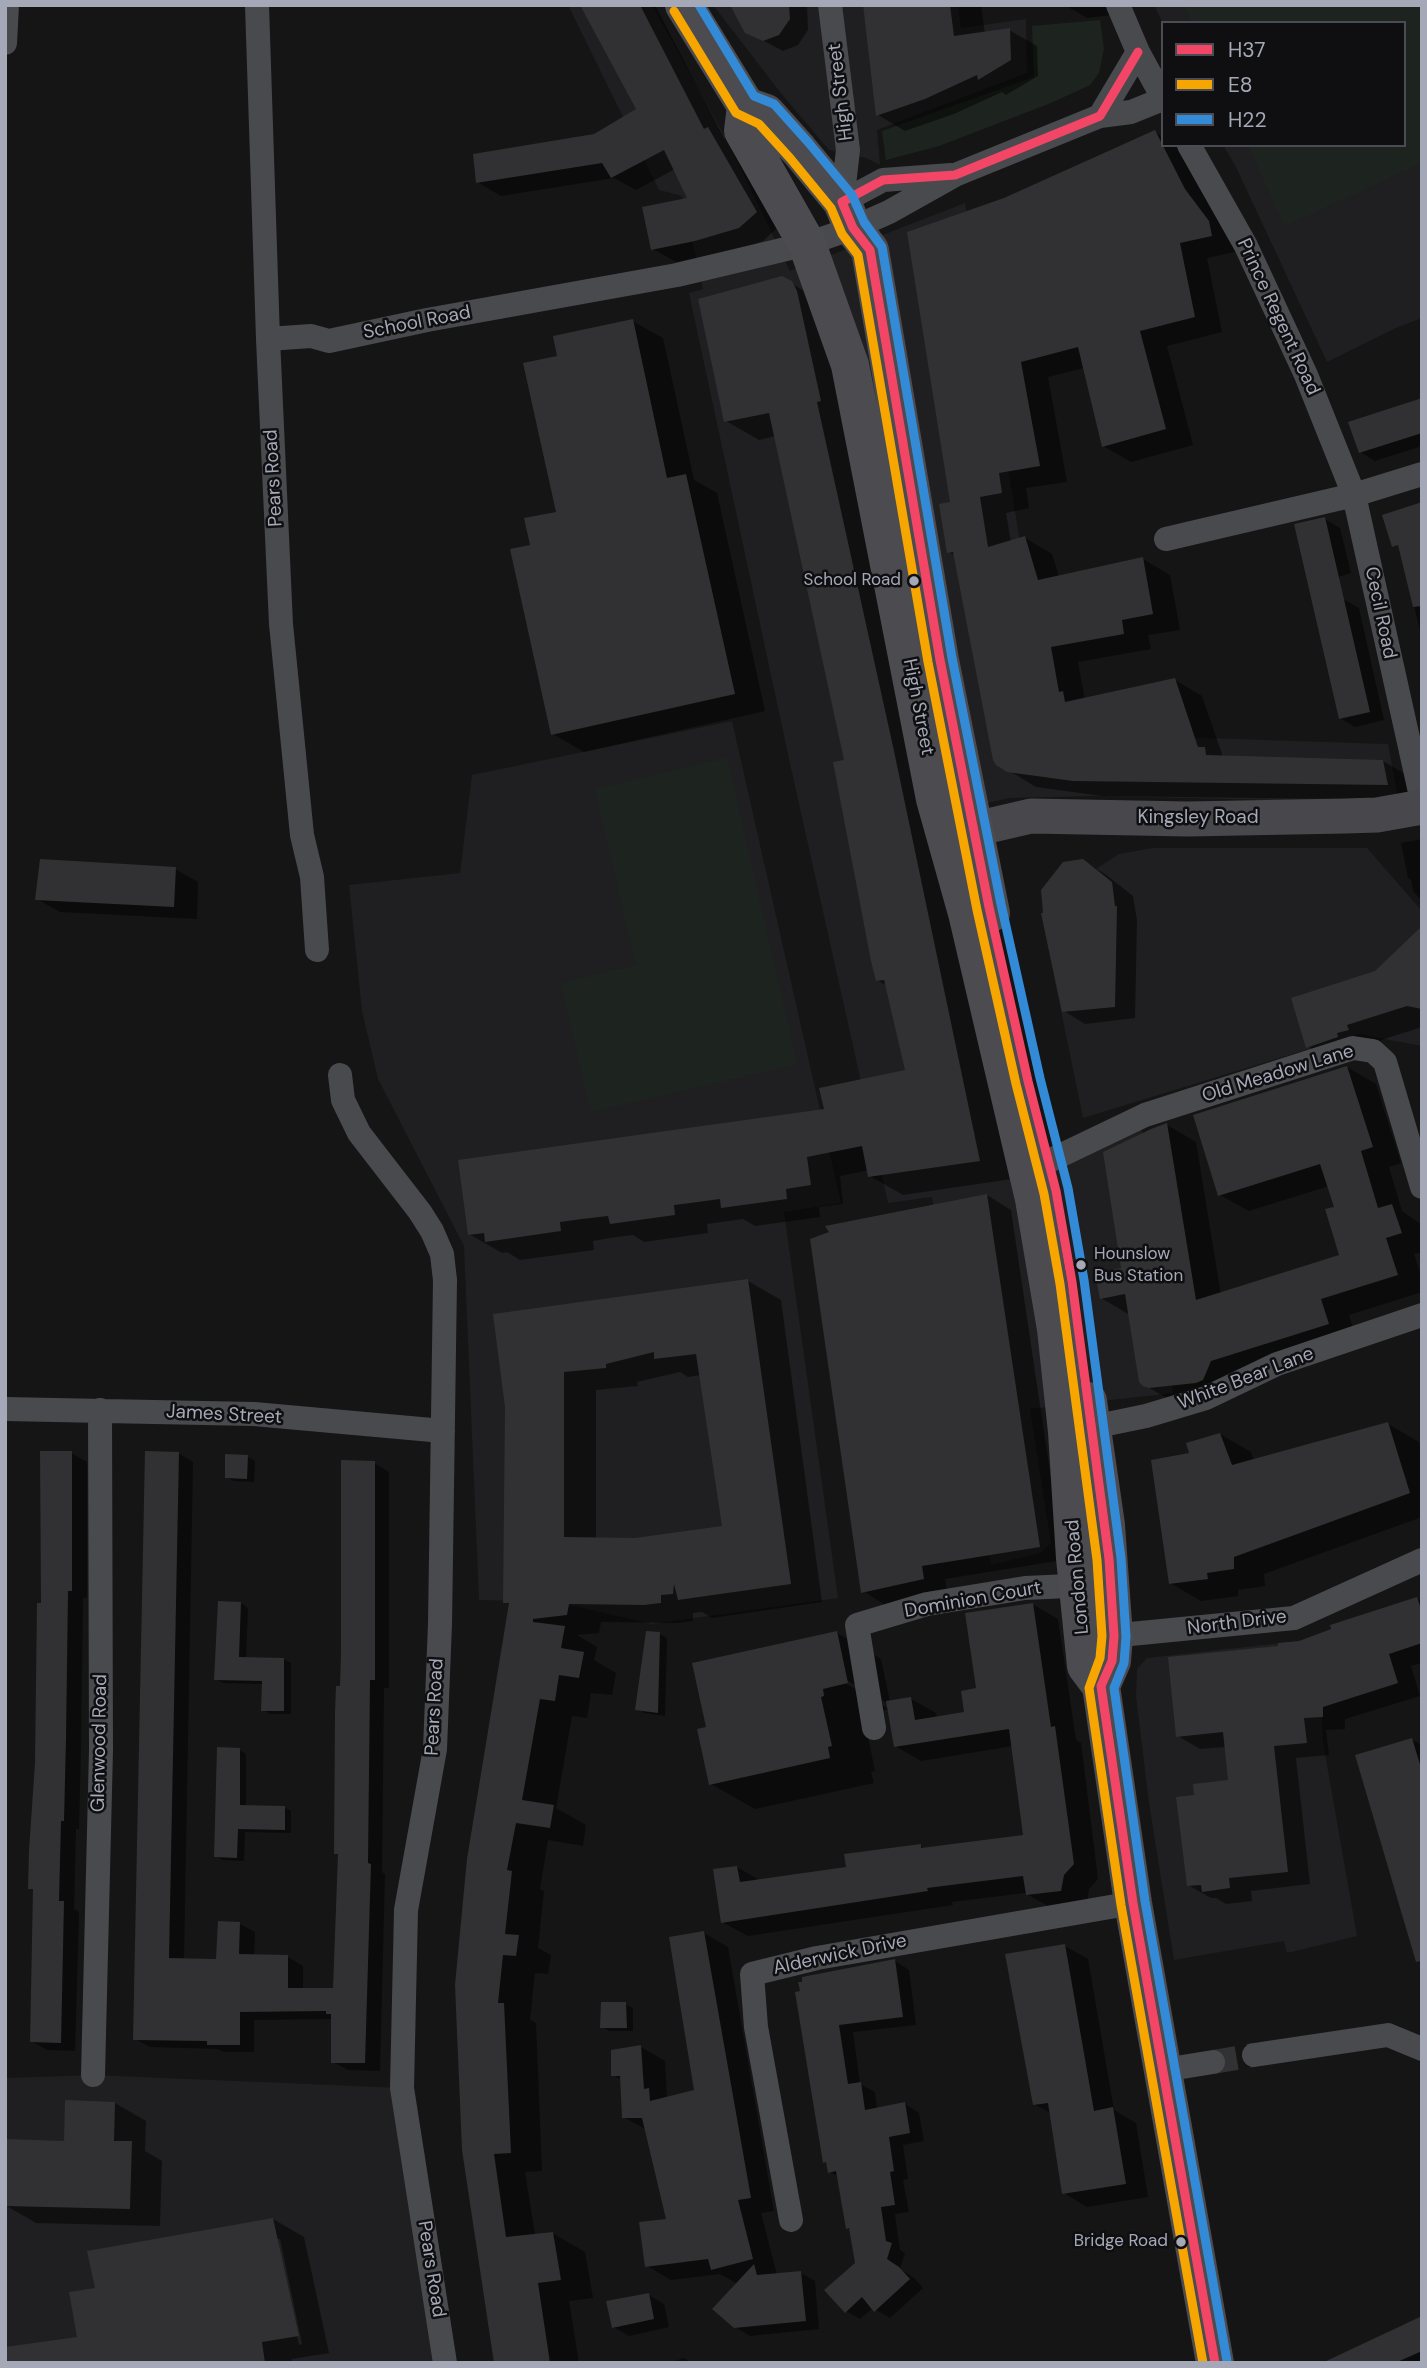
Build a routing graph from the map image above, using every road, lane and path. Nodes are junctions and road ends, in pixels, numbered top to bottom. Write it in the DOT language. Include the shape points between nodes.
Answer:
graph roads {
  1 [pos="7,5"];
  2 [pos="257,5"];
  3 [pos="684,5"];
  4 [pos="830,5"];
  5 [pos="1118,5"];
  6 [pos="5,43"];
  7 [pos="1138,52"];
  8 [pos="1161,95"];
  9 [pos="1161,100"];
  10 [pos="746,106"];
  11 [pos="1100,116"];
  12 [pos="1190,147"];
  13 [pos="847,215"];
  14 [pos="807,244"];
  15 [pos="268,338"];
  16 [pos="850,365"];
  17 [pos="1422,474"];
  18 [pos="1354,495"];
  19 [pos="1166,539"];
  20 [pos="1422,801"];
  21 [pos="1422,807"];
  22 [pos="960,833"];
  23 [pos="317,950"];
  24 [pos="340,1075"];
  25 [pos="1038,1166"];
  26 [pos="1422,1187"];
  27 [pos="1422,1315"];
  28 [pos="5,1409"];
  29 [pos="100,1410"];
  30 [pos="1080,1430"];
  31 [pos="443,1431"];
  32 [pos="1422,1560"];
  33 [pos="1095,1585"];
  34 [pos="1099,1637"];
  35 [pos="874,1728"];
  36 [pos="1133,1903"];
  37 [pos="1422,2049"];
  38 [pos="1254,2055"];
  39 [pos="1213,2062"];
  40 [pos="1164,2070"];
  41 [pos="93,2075"];
  42 [pos="791,2220"];
  43 [pos="445,2363"];
  44 [pos="1215,2363"];
  1 -- 6 [label="street"];
  2 -- 15 [label="street, Pears Road"];
  3 -- 10 [label="main road"];
  4 -- 13 [label="street, High Street" via="848,150"];
  5 -- 7 [label="street"];
  7 -- 8 [label="street"];
  7 -- 11 [label="street"];
  9 -- 11 [label="street, School Road" via="1131,112"];
  10 -- 13 [label="main road" via="766,113"];
  10 -- 14 [label="main road, High Street" via="743,131"];
  11 -- 13 [label="street, School Road" via="955,175 889,212"];
  12 -- 18 [label="street, Prince Regent Road" via="1252,258"];
  13 -- 14 [label="street, School Road"];
  13 -- 16 [label="main road" via="845,253 855,318"];
  13 -- 22 [label="main road, High Street" via="870,250 940,660"];
  14 -- 15 [label="street, School Road" via="677,275 329,341 311,336"];
  14 -- 16 [label="main road, High Street"];
  15 -- 23 [label="street, Pears Road" via="281,624"];
  16 -- 22 [label="main road, High Street" via="935,799"];
  17 -- 18 [label="street"];
  18 -- 19 [label="street"];
  18 -- 20 [label="street, Cecil Road"];
  21 -- 22 [label="street, Kingsley Road" via="1377,815 1031,816"];
  22 -- 25 [label="main road, High Street"];
  24 -- 31 [label="street, Pears Road" via="343,1100 359,1133 420,1212 442,1254"];
  25 -- 26 [label="street, Old Meadow Lane" via="1144,1115 1353,1048 1373,1051 1385,1062"];
  25 -- 30 [label="main road, London Road" via="1072,1282"];
  27 -- 30 [label="street, White Bear Lane" via="1277,1364 1206,1398"];
  28 -- 29 [label="street, James Street"];
  29 -- 31 [label="street, James Street" via="254,1414"];
  29 -- 41 [label="street, Glenwood Road" via="101,1750"];
  30 -- 33 [label="main road, London Road" via="1106,1525"];
  31 -- 43 [label="street, Pears Road" via="435,1749 406,1910 402,2088"];
  32 -- 34 [label="street, North Drive" via="1294,1618"];
  33 -- 34 [label="main road, London Road"];
  33 -- 35 [label="street, Dominion Court" via="1025,1588 927,1604 857,1625"];
  34 -- 36 [label="main road, London Road" via="1086,1666 1101,1686"];
  36 -- 40 [label="main road, London Road"];
  36 -- 42 [label="street, Alderwick Drive" via="817,1958 752,1974 756,2027"];
  37 -- 38 [label="street" via="1388,2035"];
  39 -- 40 [label="street"];
  40 -- 44 [label="main road, London Road"];
}
